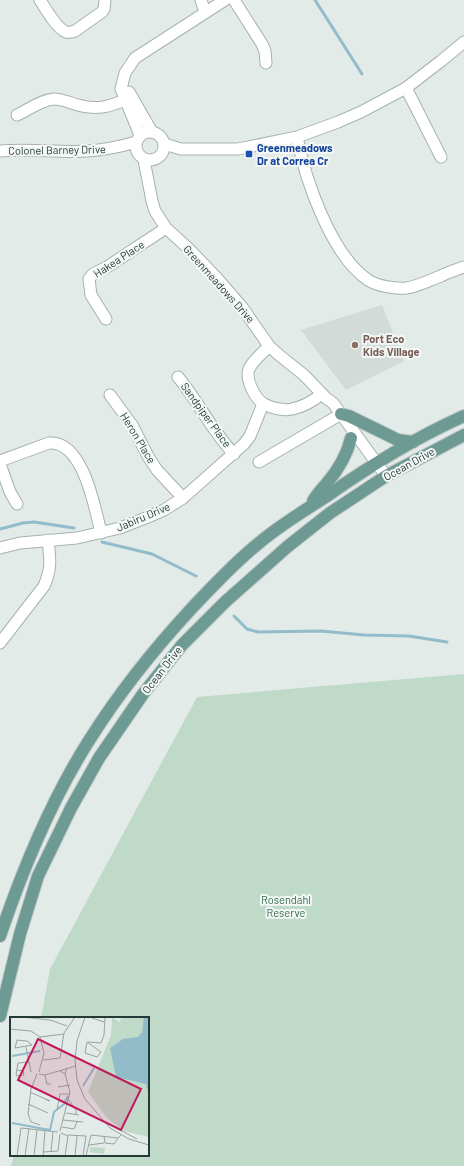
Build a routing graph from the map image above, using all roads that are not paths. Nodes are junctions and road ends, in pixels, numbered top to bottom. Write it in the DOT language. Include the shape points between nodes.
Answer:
graph roads {
  1 [pos="40,0"];
  2 [pos="105,0"];
  3 [pos="201,0"];
  4 [pos="224,0"];
  5 [pos="234,0"];
  6 [pos="205,12"];
  7 [pos="464,42"];
  8 [pos="266,62"];
  9 [pos="406,88"];
  10 [pos="128,99"];
  11 [pos="17,116"];
  12 [pos="152,132"];
  13 [pos="297,137"];
  14 [pos="137,143"];
  15 [pos="164,148"];
  16 [pos="0,151"];
  17 [pos="441,157"];
  18 [pos="149,160"];
  19 [pos="166,228"];
  20 [pos="464,268"];
  21 [pos="106,320"];
  22 [pos="269,346"];
  23 [pos="178,377"];
  24 [pos="110,395"];
  25 [pos="324,396"];
  26 [pos="263,404"];
  27 [pos="338,415"];
  28 [pos="464,416"];
  29 [pos="464,435"];
  30 [pos="351,438"];
  31 [pos="413,442"];
  32 [pos="234,454"];
  33 [pos="0,461"];
  34 [pos="259,462"];
  35 [pos="0,464"];
  36 [pos="373,464"];
  37 [pos="383,478"];
  38 [pos="183,498"];
  39 [pos="17,504"];
  40 [pos="308,509"];
  41 [pos="101,533"];
  42 [pos="48,540"];
  43 [pos="0,548"];
  44 [pos="2,637"];
  45 [pos="0,936"];
  46 [pos="0,1016"];
  1 -- 2 [label="street" via="60,28 70,33 102,12"];
  3 -- 6 [label="street"];
  4 -- 6 [label="street"];
  5 -- 8 [label="street" via="262,44"];
  6 -- 10 [label="street" via="134,58 128,66 121,89"];
  7 -- 9 [label="street"];
  9 -- 13 [label="street" via="361,112"];
  9 -- 17 [label="street"];
  10 -- 11 [label="street" via="102,108 52,99"];
  10 -- 12 [label="street"];
  10 -- 14 [label="street" via="135,120"];
  12 -- 14 [label="street" via="147,132"];
  12 -- 15 [label="street" via="160,136"];
  13 -- 15 [label="street" via="238,149"];
  13 -- 20 [label="street" via="304,168 325,221 342,252 355,269 369,280 384,286 406,288"];
  14 -- 16 [label="street, Colonel Barney Drive" via="86,151"];
  14 -- 18 [label="street" via="139,157"];
  15 -- 18 [label="street" via="159,157"];
  18 -- 19 [label="street, Greenmeadows Drive" via="149,188 155,211"];
  19 -- 21 [label="street, Hakea Place" via="89,279 91,295"];
  19 -- 22 [label="street, Greenmeadows Drive" via="216,277 242,307"];
  22 -- 25 [label="street, Greenmeadows Drive" via="304,375"];
  22 -- 26 [label="street" via="252,364 248,376 251,388"];
  23 -- 32 [label="street, Sandpiper Place"];
  24 -- 38 [label="street, Heron Place" via="132,425 157,470"];
  25 -- 26 [label="street" via="290,410"];
  25 -- 27 [label="street, Greenmeadows Drive" via="333,403"];
  26 -- 32 [label="street, Jabiru Drive" via="250,436"];
  27 -- 30 [label="street, Greenmeadows Drive"];
  27 -- 31 [label="main road" via="350,416 398,440"];
  27 -- 34 [label="street"];
  27 -- 36 [label="street, Greenmeadows Drive"];
  28 -- 31 [label="main road, Ocean Drive"];
  29 -- 37 [label="main road, Ocean Drive"];
  30 -- 36 [label="street, Greenmeadows Drive"];
  30 -- 40 [label="main road" via="348,451 340,465"];
  31 -- 36 [label="main road, Ocean Drive"];
  32 -- 38 [label="street, Jabiru Drive"];
  33 -- 41 [label="street" via="49,443 61,444 83,472 91,491"];
  35 -- 39 [label="street"];
  36 -- 37 [label="street, Greenmeadows Drive"];
  36 -- 40 [label="main road, Ocean Drive"];
  37 -- 46 [label="main road, Ocean Drive" via="287,547 225,602 182,644 143,694 99,758 38,876"];
  38 -- 41 [label="street, Jabiru Drive" via="148,518"];
  40 -- 45 [label="main road, Ocean Drive" via="260,542 226,572 166,638 121,693 89,740 59,794 21,876"];
  41 -- 42 [label="street, Jabiru Drive"];
  42 -- 43 [label="street, Jabiru Drive"];
  42 -- 44 [label="street" via="50,565 44,586"];
}
